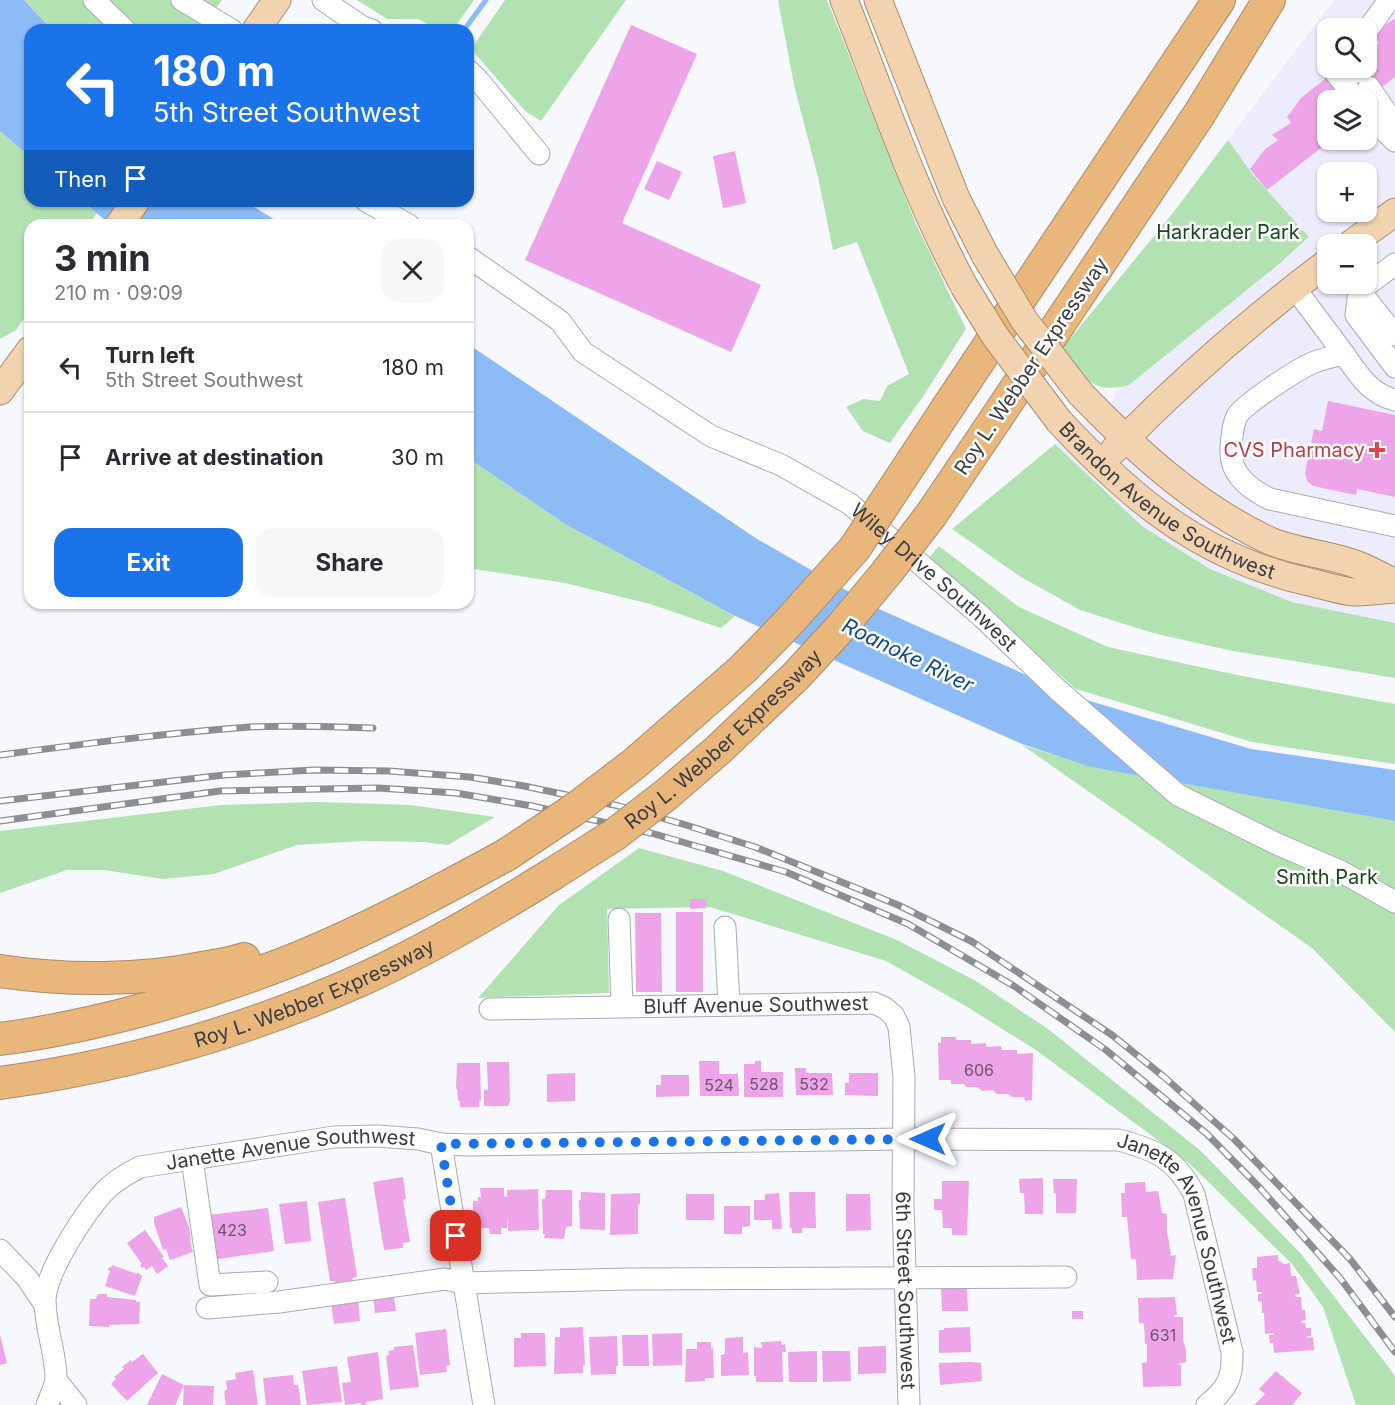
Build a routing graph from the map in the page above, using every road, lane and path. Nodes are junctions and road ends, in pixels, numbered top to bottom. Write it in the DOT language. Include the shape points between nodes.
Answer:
graph roads {
  1 [pos="94,0"];
  2 [pos="182,0"];
  3 [pos="277,0"];
  4 [pos="323,0"];
  5 [pos="844,0"];
  6 [pos="878,0"];
  7 [pos="1219,0"];
  8 [pos="1269,0"];
  9 [pos="1293,0"];
  10 [pos="1389,0"];
  11 [pos="1374,18"];
  12 [pos="119,24"];
  13 [pos="222,24"];
  14 [pos="260,24"];
  15 [pos="358,24"];
  16 [pos="474,76"];
  17 [pos="1359,82"];
  18 [pos="1200,113"];
  19 [pos="1377,121"];
  20 [pos="1394,135"];
  21 [pos="539,154"];
  22 [pos="377,207"];
  23 [pos="1395,212"];
  24 [pos="398,219"];
  25 [pos="1365,234"];
  26 [pos="474,260"];
  27 [pos="1394,266"];
  28 [pos="1317,270"];
  29 [pos="1377,278"];
  30 [pos="1294,287"];
  31 [pos="1359,294"];
  32 [pos="1362,294"];
  33 [pos="1363,294"];
  34 [pos="1365,294"];
  35 [pos="1395,318"];
  36 [pos="1395,335"];
  37 [pos="1395,349"];
  38 [pos="1344,354"];
  39 [pos="24,358"];
  40 [pos="1395,367"];
  41 [pos="0,390"];
  42 [pos="1395,400"];
  43 [pos="1125,438"];
  44 [pos="1100,464"];
  45 [pos="1395,526"];
  46 [pos="1395,584"];
  47 [pos="1395,589"];
  48 [pos="424,899"];
  49 [pos="1395,902"];
  50 [pos="619,920"];
  51 [pos="724,927"];
  52 [pos="0,971"];
  53 [pos="729,1005"];
  54 [pos="622,1006"];
  55 [pos="490,1009"];
  56 [pos="232,1029"];
  57 [pos="0,1040"];
  58 [pos="0,1083"];
  59 [pos="0,1103"];
  60 [pos="904,1139"];
  61 [pos="441,1144"];
  62 [pos="192,1159"];
  63 [pos="0,1250"];
  64 [pos="906,1277"];
  65 [pos="1066,1277"];
  66 [pos="267,1282"];
  67 [pos="463,1283"];
  68 [pos="45,1305"];
  69 [pos="207,1308"];
  70 [pos="56,1380"];
  71 [pos="47,1405"];
  72 [pos="76,1405"];
  73 [pos="484,1405"];
  74 [pos="909,1405"];
  75 [pos="1207,1405"];
  1 -- 12 [label="street"];
  2 -- 13 [label="street"];
  3 -- 14 [label="main road"];
  4 -- 15 [label="street"];
  5 -- 44 [label="main road, Brandon Avenue Southwest, bridge" via="914,178 964,286 995,336 1059,421"];
  6 -- 43 [label="main road, Brandon Avenue Southwest, bridge" via="956,198 985,255 1024,320 1080,393"];
  7 -- 48 [label="highway, Roy L. Webber Expressway, bridge" via="855,548 727,683 634,764 506,855"];
  8 -- 18 [label="highway, Roy L. Webber Expressway"];
  9 -- 18 [label="highway" via="1253,55"];
  10 -- 11 [label="street"];
  16 -- 21 [label="street"];
  17 -- 20 [label="street"];
  18 -- 56 [label="highway, Roy L. Webber Expressway, bridge" via="931,515 843,625 718,750 614,835 485,916 363,979"];
  19 -- 20 [label="street"];
  22 -- 24 [label="street"];
  23 -- 25 [label="main road"];
  26 -- 49 [label="street, Wiley Drive Southwest" via="560,321 583,352 711,436 781,465 850,504 981,616 1178,795 1340,871"];
  27 -- 29 [label="street"];
  28 -- 30 [label="main road"];
  30 -- 38 [label="street"];
  30 -- 43 [label="main road" via="1205,361"];
  31 -- 40 [label="street" via="1356,315"];
  32 -- 37 [label="street"];
  33 -- 36 [label="street"];
  34 -- 35 [label="street"];
  38 -- 42 [label="street" via="1367,385"];
  38 -- 45 [label="street" via="1310,364 1271,387 1238,414 1230,454 1235,470 1253,491 1270,499"];
  39 -- 41 [label="main road"];
  43 -- 44 [label="main road"];
  43 -- 46 [label="main road, Brandon Avenue Southwest" via="1210,507 1239,525 1272,542 1357,565"];
  44 -- 47 [label="main road, Brandon Avenue Southwest" via="1171,523 1255,567 1352,592"];
  48 -- 52 [label="highway" via="240,961 190,971 80,977"];
  48 -- 57 [label="highway, Roy L. Webber Expressway" via="298,957 232,982 80,1024"];
  50 -- 54 [label="street"];
  51 -- 53 [label="street"];
  53 -- 54 [label="street, Bluff Avenue Southwest"];
  53 -- 60 [label="street, Bluff Avenue Southwest" via="874,1003 885,1008 899,1027"];
  54 -- 55 [label="street, Bluff Avenue Southwest"];
  56 -- 58 [label="highway, Roy L. Webber Expressway" via="96,1066"];
  56 -- 59 [label="highway" via="108,1077"];
  60 -- 61 [label="street, Janette Avenue Southwest"];
  60 -- 64 [label="street, 6th Street Southwest"];
  60 -- 75 [label="street, Janette Avenue Southwest" via="1119,1140 1145,1147 1173,1164 1194,1194 1232,1352 1233,1368 1227,1384"];
  61 -- 62 [label="street, Janette Avenue Southwest" via="377,1136 333,1137"];
  61 -- 67 [label="street"];
  62 -- 66 [label="street" via="210,1285"];
  62 -- 68 [label="street, Janette Avenue Southwest" via="141,1167 108,1187 49,1277"];
  63 -- 68 [label="street" via="27,1278"];
  64 -- 65 [label="street"];
  64 -- 67 [label="street"];
  64 -- 74 [label="street, 6th Street Southwest"];
  67 -- 69 [label="street" via="446,1279"];
  67 -- 73 [label="street"];
  68 -- 70 [label="street"];
  70 -- 71 [label="street"];
  70 -- 72 [label="street"];
}
